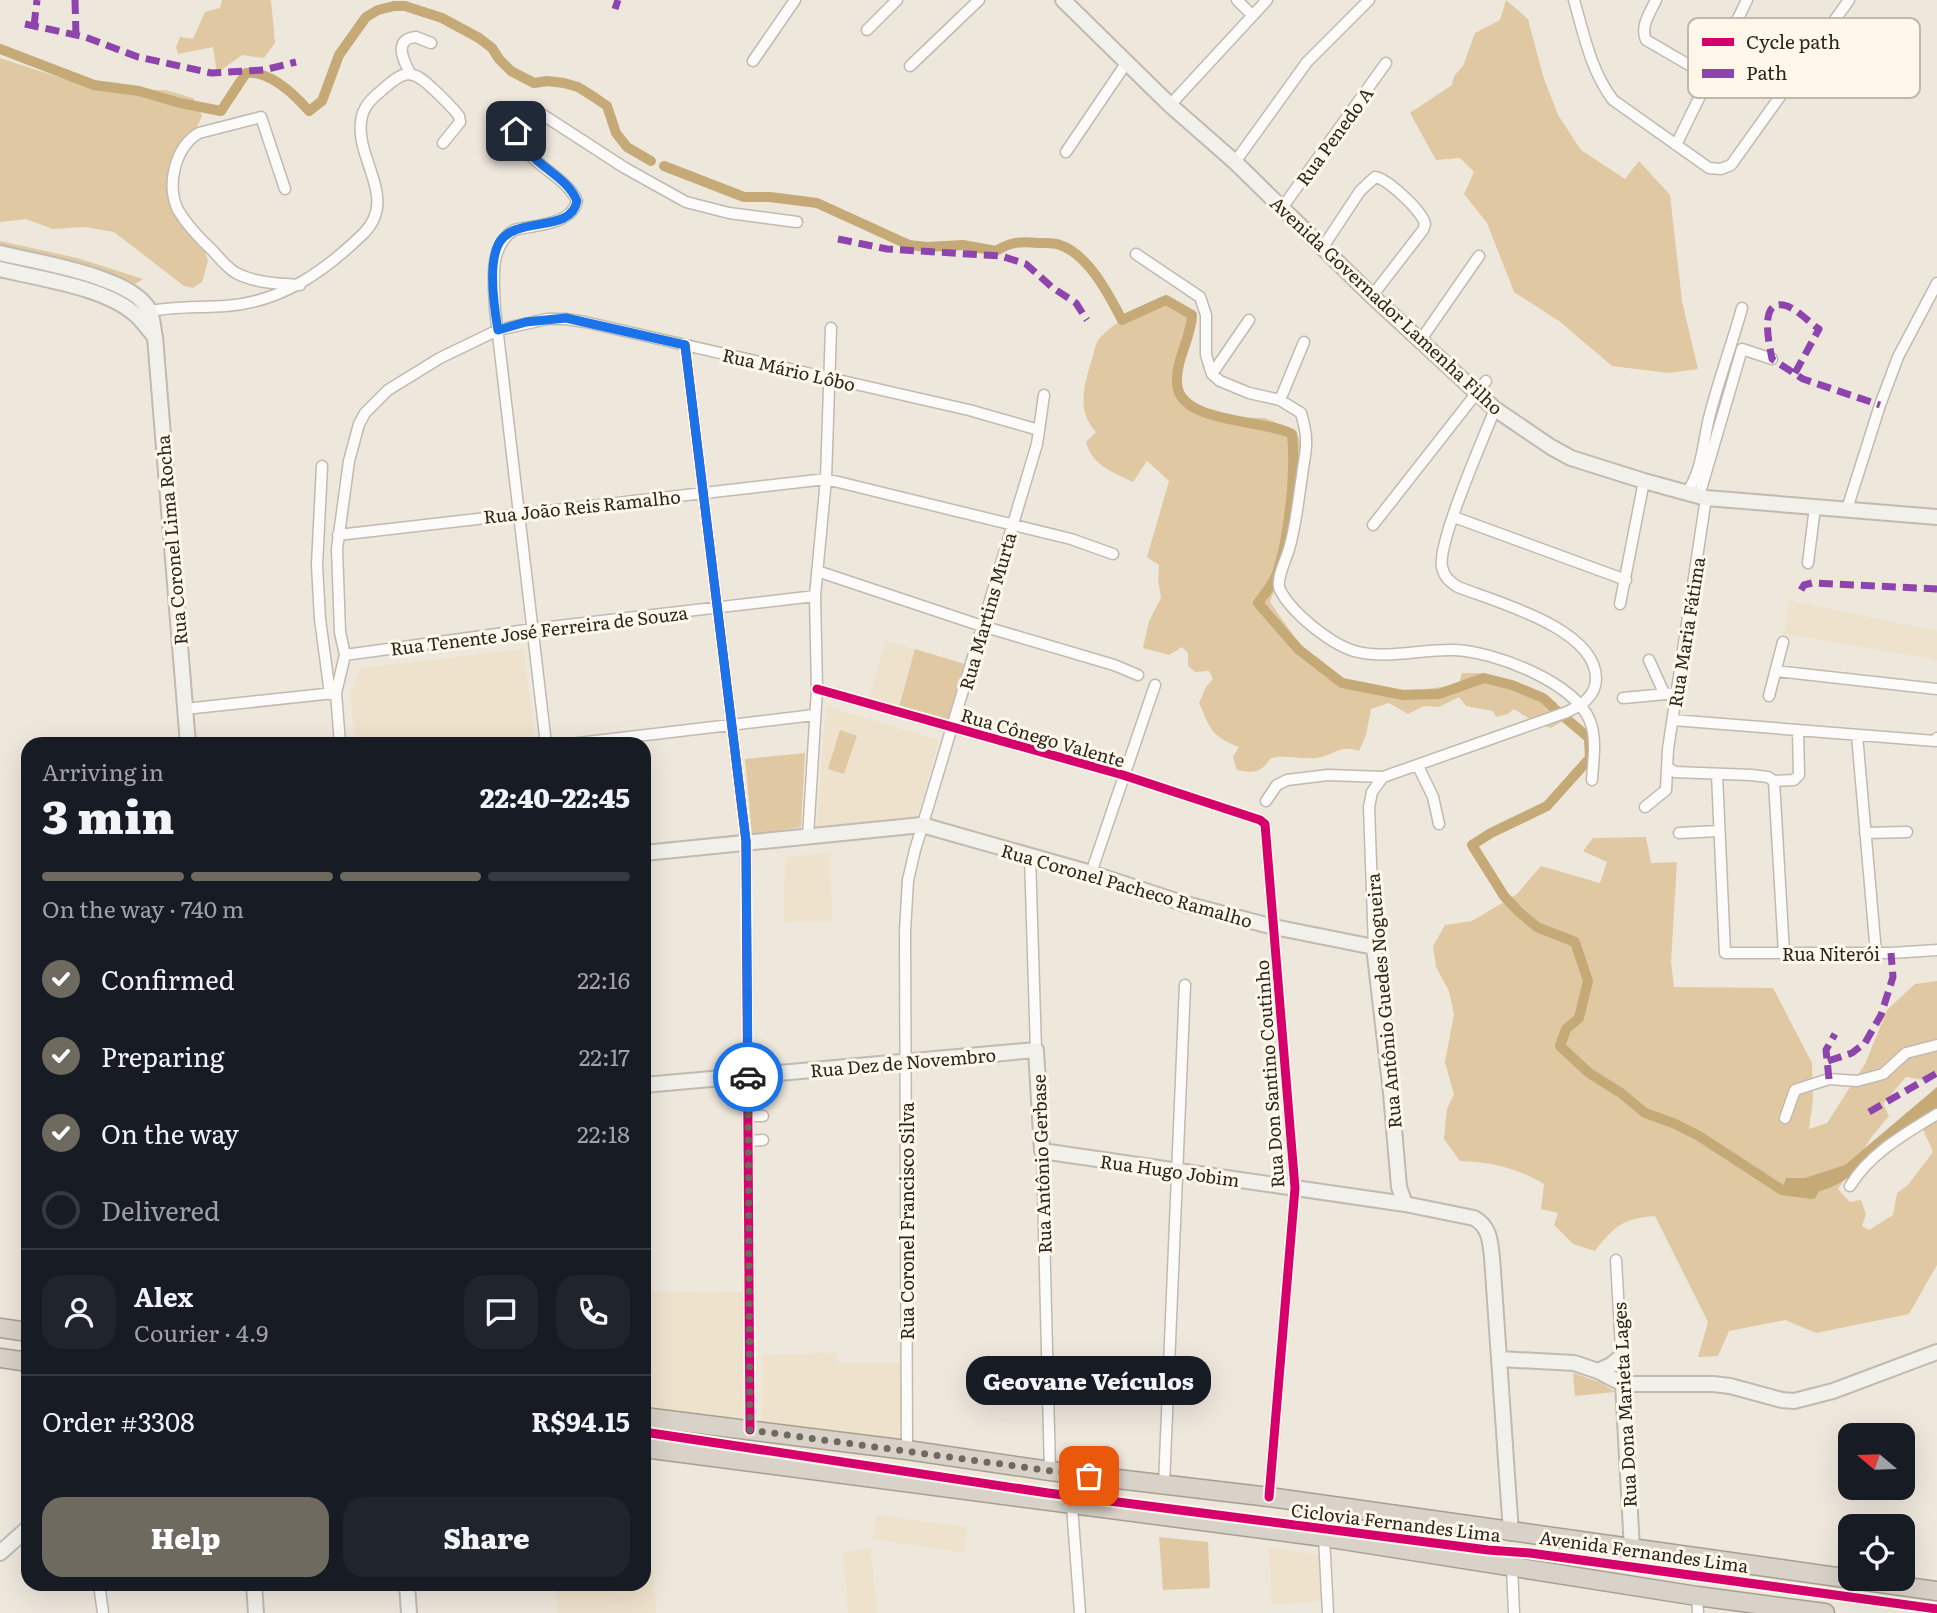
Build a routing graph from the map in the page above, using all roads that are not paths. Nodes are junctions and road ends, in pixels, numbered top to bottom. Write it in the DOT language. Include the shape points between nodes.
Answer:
graph roads {
  1 [pos="795,0"];
  2 [pos="897,0"];
  3 [pos="979,0"];
  4 [pos="1237,0"];
  5 [pos="1267,0"];
  6 [pos="1369,0"];
  7 [pos="1574,0"];
  8 [pos="1656,0"];
  9 [pos="1747,0"];
  10 [pos="1849,0"];
  11 [pos="1067,1"];
  12 [pos="1252,15"];
  13 [pos="1738,18"];
  14 [pos="1836,18"];
  15 [pos="867,30"];
  16 [pos="431,43"];
  17 [pos="753,61"];
  18 [pos="1127,62"];
  19 [pos="1386,63"];
  20 [pos="1688,65"];
  21 [pos="910,66"];
  22 [pos="410,73"];
  23 [pos="1698,98"];
  24 [pos="1779,98"];
  25 [pos="1170,104"];
  26 [pos="443,143"];
  27 [pos="1676,145"];
  28 [pos="1066,152"];
  29 [pos="1235,162"];
  30 [pos="285,189"];
  31 [pos="1282,208"];
  32 [pos="797,222"];
  33 [pos="1323,247"];
  34 [pos="0,253"];
  35 [pos="1136,254"];
  36 [pos="1479,256"];
  37 [pos="0,270"];
  38 [pos="1937,283"];
  39 [pos="300,285"];
  40 [pos="1372,296"];
  41 [pos="1742,308"];
  42 [pos="143,313"];
  43 [pos="1249,320"];
  44 [pos="831,328"];
  45 [pos="498,330"];
  46 [pos="1420,341"];
  47 [pos="1304,342"];
  48 [pos="685,345"];
  49 [pos="1772,359"];
  50 [pos="1212,374"];
  51 [pos="828,378"];
  52 [pos="1486,381"];
  53 [pos="1476,393"];
  54 [pos="1044,395"];
  55 [pos="1280,400"];
  56 [pos="1495,409"];
  57 [pos="1039,430"];
  58 [pos="322,466"];
  59 [pos="826,479"];
  60 [pos="1644,481"];
  61 [pos="704,493"];
  62 [pos="1697,496"];
  63 [pos="1815,508"];
  64 [pos="1847,509"];
  65 [pos="519,512"];
  66 [pos="1454,517"];
  67 [pos="1937,517"];
  68 [pos="1373,525"];
  69 [pos="1012,526"];
  70 [pos="338,535"];
  71 [pos="1113,554"];
  72 [pos="1808,563"];
  73 [pos="817,570"];
  74 [pos="1626,580"];
  75 [pos="815,596"];
  76 [pos="1620,604"];
  77 [pos="717,608"];
  78 [pos="982,626"];
  79 [pos="533,629"];
  80 [pos="1783,642"];
  81 [pos="345,655"];
  82 [pos="1649,660"];
  83 [pos="1776,671"];
  84 [pos="1138,675"];
  85 [pos="1155,685"];
  86 [pos="817,689"];
  87 [pos="1937,689"];
  88 [pos="333,693"];
  89 [pos="1664,693"];
  90 [pos="1677,693"];
  91 [pos="1769,696"];
  92 [pos="1623,698"];
  93 [pos="1580,706"];
  94 [pos="185,709"];
  95 [pos="814,715"];
  96 [pos="1673,720"];
  97 [pos="732,724"];
  98 [pos="953,727"];
  99 [pos="1798,730"];
  100 [pos="1857,735"];
  101 [pos="187,737"];
  102 [pos="339,737"];
  103 [pos="545,737"];
  104 [pos="627,737"];
  105 [pos="1937,738"];
  106 [pos="1418,766"];
  107 [pos="1667,767"];
  108 [pos="1717,774"];
  109 [pos="1123,775"];
  110 [pos="1383,777"];
  111 [pos="1592,779"];
  112 [pos="1774,781"];
  113 [pos="1266,801"];
  114 [pos="1645,807"];
  115 [pos="1260,820"];
  116 [pos="1439,824"];
  117 [pos="922,825"];
  118 [pos="1719,831"];
  119 [pos="1907,832"];
  120 [pos="1679,833"];
  121 [pos="1865,833"];
  122 [pos="808,836"];
  123 [pos="746,841"];
  124 [pos="651,852"];
  125 [pos="1030,856"];
  126 [pos="1091,873"];
  127 [pos="1274,927"];
  128 [pos="1374,947"];
  129 [pos="1937,950"];
  130 [pos="1784,953"];
  131 [pos="1876,953"];
  132 [pos="1185,985"];
  133 [pos="1937,1045"];
  134 [pos="1036,1050"];
  135 [pos="905,1061"];
  136 [pos="748,1075"];
  137 [pos="651,1084"];
  138 [pos="1937,1115"];
  139 [pos="749,1116"];
  140 [pos="763,1116"];
  141 [pos="1785,1118"];
  142 [pos="763,1140"];
  143 [pos="749,1141"];
  144 [pos="1042,1151"];
  145 [pos="1178,1171"];
  146 [pos="1850,1186"];
  147 [pos="1295,1188"];
  148 [pos="1397,1203"];
  149 [pos="1616,1260"];
  150 [pos="0,1328"];
  151 [pos="21,1331"];
  152 [pos="1937,1352"];
  153 [pos="1622,1356"];
  154 [pos="0,1358"];
  155 [pos="1499,1359"];
  156 [pos="21,1361"];
  157 [pos="1598,1371"];
  158 [pos="1623,1384"];
  159 [pos="651,1418"];
  160 [pos="750,1430"];
  161 [pos="651,1449"];
  162 [pos="907,1450"];
  163 [pos="1050,1471"];
  164 [pos="1164,1485"];
  165 [pos="1269,1497"];
  166 [pos="1072,1506"];
  167 [pos="1511,1533"];
  168 [pos="21,1534"];
  169 [pos="1324,1537"];
  170 [pos="1632,1549"];
  171 [pos="0,1553"];
  172 [pos="1512,1567"];
  173 [pos="100,1591"];
  174 [pos="254,1591"];
  175 [pos="407,1591"];
  176 [pos="1937,1591"];
  177 [pos="1698,1604"];
  178 [pos="103,1613"];
  179 [pos="256,1613"];
  180 [pos="409,1613"];
  181 [pos="1080,1613"];
  182 [pos="1328,1613"];
  183 [pos="1514,1613"];
  184 [pos="1825,1613"];
  1 -- 17 [label="street"];
  2 -- 15 [label="street"];
  3 -- 21 [label="street"];
  4 -- 12 [label="street"];
  5 -- 12 [label="street"];
  6 -- 29 [label="street" via="1307,62"];
  7 -- 27 [label="street" via="1594,66 1608,94"];
  8 -- 20 [label="street" via="1643,34 1653,46"];
  9 -- 13 [label="street"];
  10 -- 14 [label="street"];
  11 -- 18 [label="street, Avenida Governador Lamenha Filho"];
  12 -- 25 [label="street"];
  16 -- 22 [label="street" via="416,37 405,41 401,55"];
  18 -- 25 [label="street, Avenida Governador Lamenha Filho"];
  18 -- 28 [label="street"];
  19 -- 31 [label="street, Rua Penedo A"];
  22 -- 26 [label="street" via="421,76 459,116 460,122"];
  22 -- 39 [label="street" via="395,79 371,100 360,121 378,198 377,214 364,232"];
  23 -- 27 [label="street"];
  24 -- 27 [label="street" via="1731,165 1709,168"];
  25 -- 29 [label="street, Avenida Governador Lamenha Filho"];
  29 -- 31 [label="street, Avenida Governador Lamenha Filho"];
  30 -- 39 [label="street" via="261,117 191,138 174,171 178,208 202,241 232,270 261,281"];
  31 -- 33 [label="street, Avenida Governador Lamenha Filho"];
  32 -- 45 [label="street" via="686,202 540,113 520,111 515,125 523,146 577,201 564,219 514,230 499,243 494,269"];
  33 -- 40 [label="street, Avenida Governador Lamenha Filho"];
  33 -- 40 [label="street" via="1360,191 1375,177 1386,181 1422,216 1423,230"];
  34 -- 42 [label="street" via="125,287 138,296"];
  35 -- 50 [label="street" via="1200,297"];
  36 -- 46 [label="street"];
  37 -- 42 [label="street" via="97,294"];
  38 -- 64 [label="street" via="1898,357"];
  39 -- 42 [label="street" via="251,304"];
  40 -- 46 [label="street, Avenida Governador Lamenha Filho"];
  41 -- 62 [label="street" via="1710,412 1693,485"];
  42 -- 94 [label="street, Rua Coronel Lima Rocha" via="155,337"];
  43 -- 50 [label="street"];
  44 -- 51 [label="street"];
  45 -- 48 [label="street, Rua Mário Lôbo" via="566,318"];
  45 -- 65 [label="street"];
  45 -- 70 [label="street, Rua Mário Lôbo" via="388,390 365,413 349,461"];
  46 -- 53 [label="street, Avenida Governador Lamenha Filho"];
  47 -- 55 [label="street"];
  48 -- 51 [label="street, Rua Mário Lôbo"];
  48 -- 61 [label="street"];
  49 -- 62 [label="street" via="1742,349"];
  50 -- 55 [label="street" via="1249,393"];
  51 -- 57 [label="street, Rua Mário Lôbo"];
  51 -- 59 [label="street"];
  52 -- 53 [label="street"];
  53 -- 56 [label="street, Avenida Governador Lamenha Filho"];
  53 -- 68 [label="street"];
  54 -- 57 [label="street, Rua Martins Murta"];
  55 -- 93 [label="street" via="1301,413 1307,442 1293,537 1279,579 1291,605 1325,636 1349,649 1385,654 1451,650 1487,654 1541,677"];
  56 -- 60 [label="street, Avenida Governador Lamenha Filho" via="1571,458"];
  56 -- 66 [label="street"];
  57 -- 69 [label="street, Rua Martins Murta"];
  58 -- 88 [label="street" via="317,565 320,619"];
  59 -- 61 [label="street, Rua João Reis Ramalho"];
  59 -- 69 [label="street"];
  59 -- 73 [label="street"];
  60 -- 62 [label="street, Avenida Governador Lamenha Filho"];
  60 -- 74 [label="street"];
  61 -- 65 [label="street, Rua João Reis Ramalho"];
  61 -- 77 [label="street"];
  62 -- 63 [label="street, Avenida Governador Lamenha Filho"];
  62 -- 90 [label="street, Rua Maria Fátima"];
  63 -- 64 [label="street, Avenida Governador Lamenha Filho"];
  63 -- 72 [label="street"];
  64 -- 67 [label="street, Avenida Governador Lamenha Filho"];
  65 -- 70 [label="street, Rua João Reis Ramalho"];
  65 -- 79 [label="street"];
  66 -- 74 [label="street"];
  66 -- 93 [label="street" via="1442,551 1446,578 1545,622 1578,642 1595,670 1596,681"];
  69 -- 71 [label="street"];
  69 -- 78 [label="street, Rua Martins Murta"];
  70 -- 81 [label="street, Rua Mário Lôbo" via="340,632"];
  73 -- 75 [label="street"];
  73 -- 78 [label="street"];
  74 -- 76 [label="street"];
  75 -- 77 [label="street, Rua Tenente José Ferreira de Souza"];
  75 -- 86 [label="street"];
  77 -- 79 [label="street, Rua Tenente José Ferreira de Souza"];
  77 -- 97 [label="street"];
  78 -- 84 [label="street"];
  78 -- 98 [label="street, Rua Martins Murta"];
  79 -- 81 [label="street, Rua Tenente José Ferreira de Souza"];
  79 -- 103 [label="street"];
  80 -- 83 [label="street"];
  81 -- 88 [label="street"];
  82 -- 89 [label="street"];
  83 -- 87 [label="street"];
  83 -- 91 [label="street"];
  85 -- 109 [label="street"];
  86 -- 95 [label="street"];
  86 -- 98 [label="street, Rua Cônego Valente"];
  88 -- 94 [label="street"];
  88 -- 102 [label="street"];
  89 -- 90 [label="street"];
  89 -- 92 [label="street"];
  90 -- 96 [label="street, Rua Maria Fátima"];
  93 -- 106 [label="street"];
  93 -- 111 [label="street" via="1593,729"];
  94 -- 101 [label="street, Rua Coronel Lima Rocha"];
  95 -- 97 [label="street"];
  95 -- 122 [label="street"];
  96 -- 99 [label="street"];
  96 -- 107 [label="street, Rua Maria Fátima"];
  97 -- 104 [label="street"];
  97 -- 123 [label="street"];
  98 -- 109 [label="street, Rua Cônego Valente"];
  98 -- 117 [label="street, Rua Martins Murta"];
  99 -- 100 [label="street"];
  99 -- 112 [label="street" via="1797,778"];
  100 -- 105 [label="street"];
  100 -- 121 [label="street"];
  106 -- 110 [label="street"];
  106 -- 116 [label="street" via="1433,797"];
  107 -- 108 [label="street" via="1675,772"];
  107 -- 114 [label="street, Rua Maria Fátima" via="1666,790"];
  108 -- 112 [label="street" via="1762,776"];
  108 -- 118 [label="street"];
  109 -- 115 [label="street, Rua Cônego Valente"];
  109 -- 126 [label="street"];
  110 -- 113 [label="street" via="1328,775 1287,780 1277,785"];
  110 -- 128 [label="street, Rua Antônio Guedes Nogueira" via="1372,792 1369,807"];
  112 -- 130 [label="street"];
  115 -- 127 [label="street, Rua Don Santino Coutinho" via="1268,832"];
  117 -- 122 [label="street"];
  117 -- 125 [label="street, Rua Coronel Pacheco Ramalho"];
  117 -- 135 [label="street, Rua Coronel Francisco Silva" via="908,880"];
  118 -- 120 [label="street"];
  118 -- 130 [label="street, Rua Niterói" via="1725,953"];
  119 -- 121 [label="street"];
  121 -- 131 [label="street"];
  122 -- 123 [label="street"];
  123 -- 124 [label="street"];
  123 -- 136 [label="street"];
  125 -- 126 [label="street, Rua Coronel Pacheco Ramalho"];
  125 -- 134 [label="street, Rua Antônio Gerbase"];
  126 -- 127 [label="street, Rua Coronel Pacheco Ramalho"];
  127 -- 128 [label="street, Rua Coronel Pacheco Ramalho"];
  127 -- 147 [label="street, Rua Don Santino Coutinho"];
  128 -- 148 [label="street, Rua Antônio Guedes Nogueira" via="1391,1093"];
  129 -- 131 [label="street, Rua Niterói"];
  130 -- 131 [label="street, Rua Niterói"];
  132 -- 145 [label="street"];
  133 -- 141 [label="street" via="1906,1053 1883,1074 1857,1081 1829,1079 1795,1090"];
  134 -- 135 [label="street, Rua Dez de Novembro"];
  134 -- 144 [label="street, Rua Antônio Gerbase"];
  135 -- 136 [label="street, Rua Dez de Novembro" via="787,1078"];
  135 -- 162 [label="street, Rua Coronel Francisco Silva"];
  136 -- 137 [label="street, Rua Dez de Novembro"];
  136 -- 139 [label="street"];
  138 -- 146 [label="street" via="1871,1159"];
  139 -- 140 [label="street"];
  139 -- 143 [label="street"];
  142 -- 143 [label="street"];
  143 -- 160 [label="street"];
  144 -- 145 [label="street, Rua Hugo Jobim"];
  144 -- 163 [label="street, Rua Antônio Gerbase"];
  145 -- 147 [label="street, Rua Hugo Jobim"];
  145 -- 164 [label="street"];
  147 -- 148 [label="street, Rua Hugo Jobim"];
  147 -- 165 [label="street, Rua Don Santino Coutinho"];
  148 -- 155 [label="street, Rua Hugo Jobim" via="1481,1222 1489,1238"];
  149 -- 153 [label="street, Rua Dona Marieta Lages"];
  150 -- 151 [label="highway"];
  152 -- 158 [label="street" via="1805,1400 1782,1401 1713,1384"];
  153 -- 157 [label="street"];
  153 -- 158 [label="street, Rua Dona Marieta Lages"];
  154 -- 156 [label="highway"];
  155 -- 157 [label="street" via="1563,1361"];
  155 -- 167 [label="street"];
  157 -- 158 [label="street"];
  158 -- 170 [label="street, Rua Dona Marieta Lages"];
  159 -- 160 [label="highway, Avenida Fernandes Lima"];
  160 -- 162 [label="highway, Avenida Fernandes Lima"];
  161 -- 166 [label="highway, Avenida Fernandes Lima"];
  162 -- 163 [label="highway, Avenida Fernandes Lima"];
  163 -- 164 [label="highway, Avenida Fernandes Lima"];
  164 -- 165 [label="highway, Avenida Fernandes Lima"];
  165 -- 167 [label="highway, Avenida Fernandes Lima"];
  166 -- 169 [label="highway, Avenida Fernandes Lima"];
  166 -- 181 [label="street"];
  167 -- 170 [label="highway, Avenida Fernandes Lima"];
  168 -- 171 [label="street"];
  169 -- 172 [label="highway, Avenida Fernandes Lima"];
  169 -- 182 [label="street"];
  170 -- 176 [label="highway, Avenida Fernandes Lima"];
  172 -- 177 [label="highway, Avenida Fernandes Lima"];
  172 -- 183 [label="street"];
  173 -- 178 [label="street"];
  174 -- 179 [label="street"];
  175 -- 180 [label="street"];
  177 -- 184 [label="highway, Avenida Fernandes Lima"];
}
